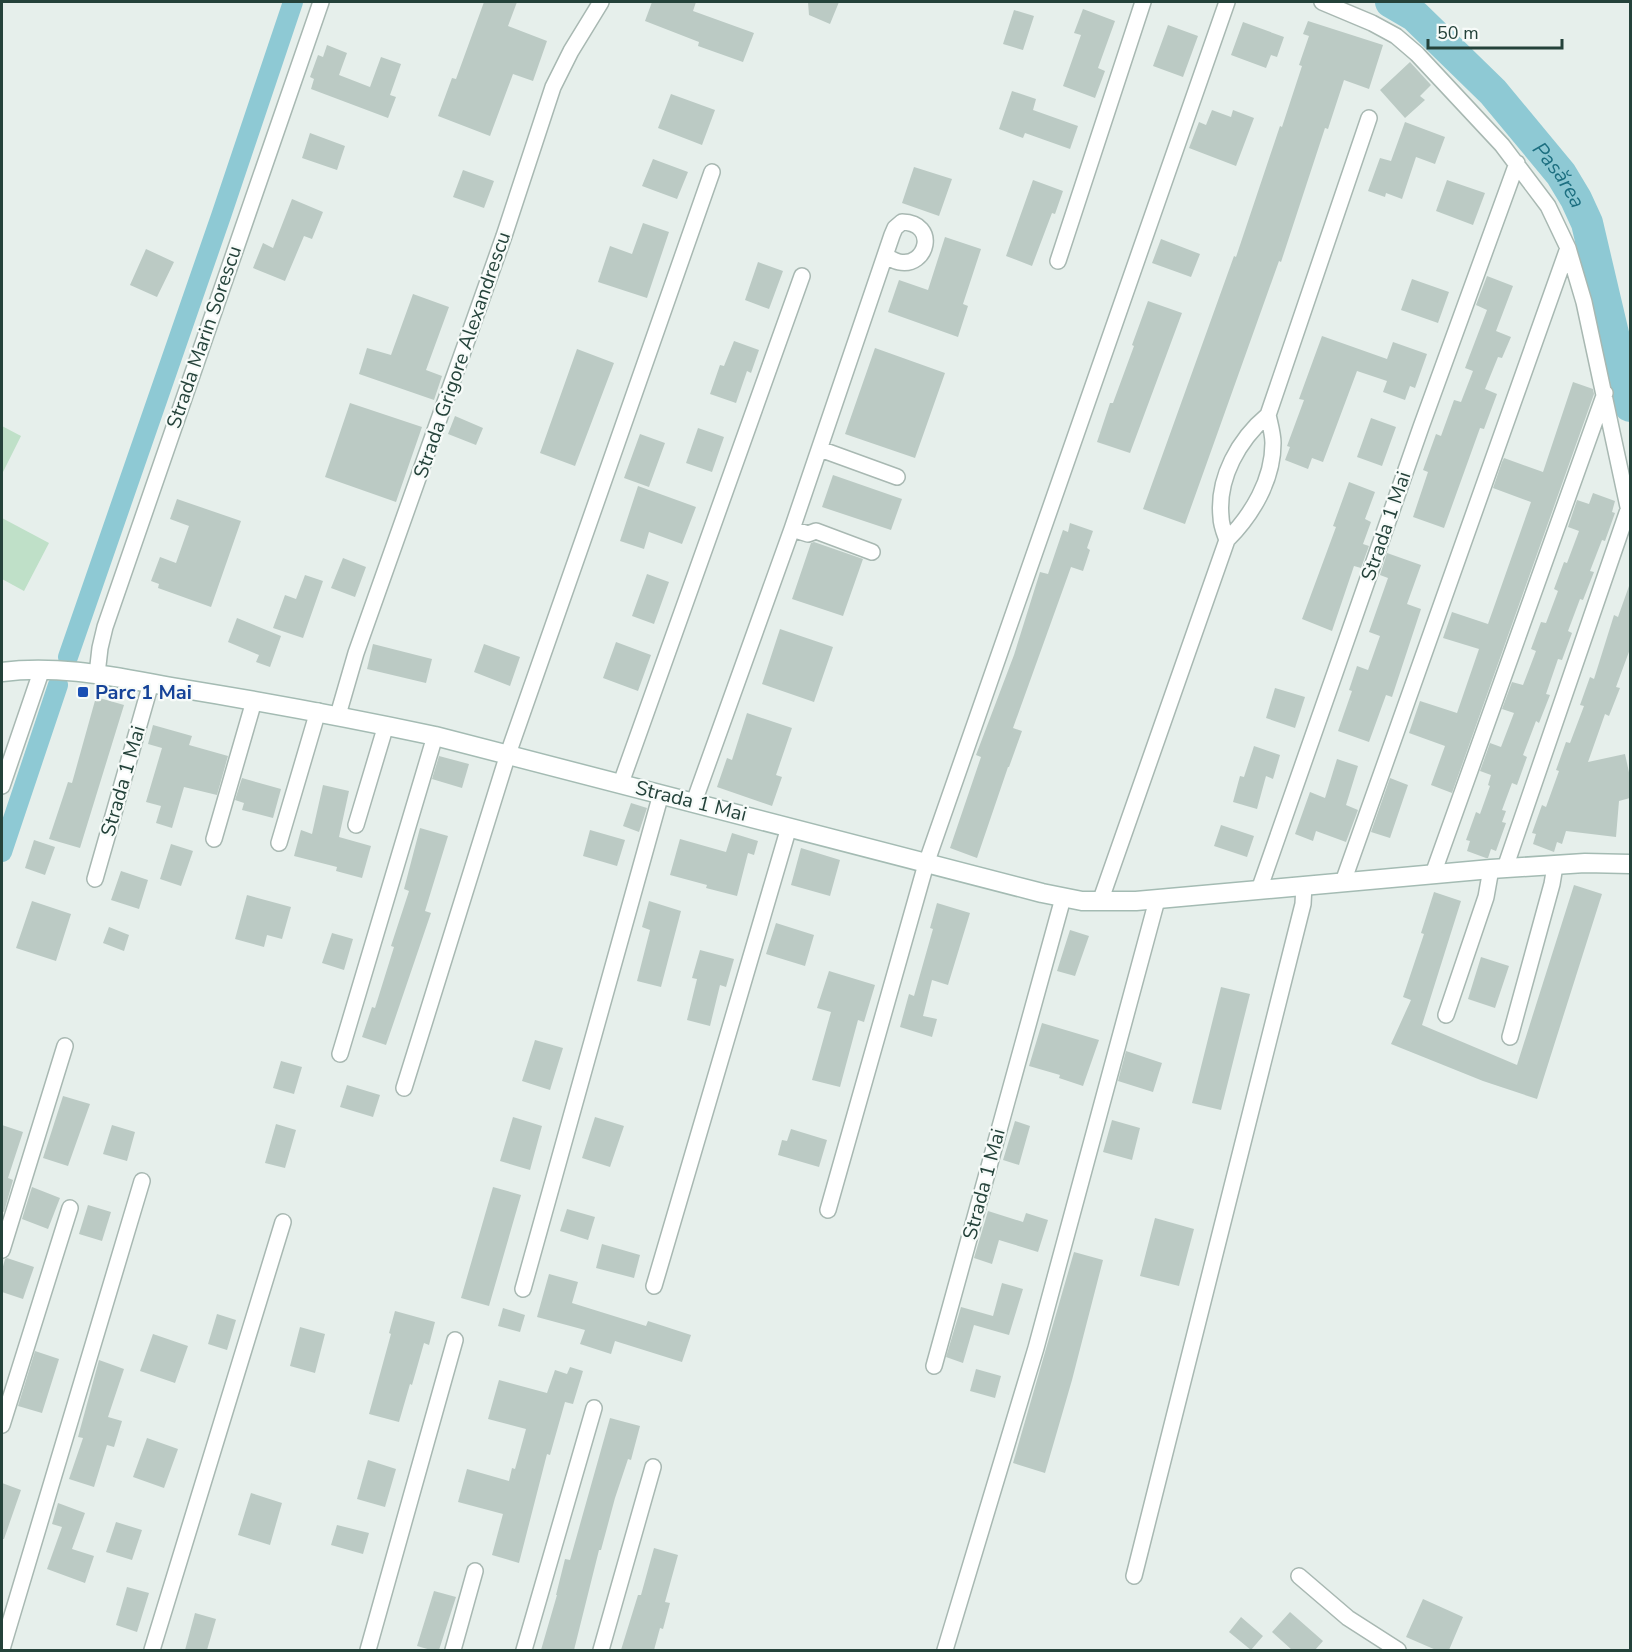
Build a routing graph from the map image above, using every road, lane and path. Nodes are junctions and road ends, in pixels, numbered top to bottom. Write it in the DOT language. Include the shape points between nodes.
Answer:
graph roads {
  1 [pos="321,2"];
  2 [pos="601,2"];
  3 [pos="1143,2"];
  4 [pos="1227,2"];
  5 [pos="1322,2"];
  6 [pos="1369,118"];
  7 [pos="1516,163"];
  8 [pos="712,172"];
  9 [pos="1568,248"];
  10 [pos="885,256"];
  11 [pos="1058,261"];
  12 [pos="802,276"];
  13 [pos="1605,393"];
  14 [pos="1268,415"];
  15 [pos="820,449"];
  16 [pos="897,477"];
  17 [pos="1630,511"];
  18 [pos="792,529"];
  19 [pos="1227,540"];
  20 [pos="872,552"];
  21 [pos="42,669"];
  22 [pos="2,672"];
  23 [pos="97,674"];
  24 [pos="152,683"];
  25 [pos="254,700"];
  26 [pos="318,711"];
  27 [pos="338,715"];
  28 [pos="386,725"];
  29 [pos="435,736"];
  30 [pos="508,754"];
  31 [pos="621,783"];
  32 [pos="2,786"];
  33 [pos="661,794"];
  34 [pos="694,802"];
  35 [pos="356,825"];
  36 [pos="789,827"];
  37 [pos="214,839"];
  38 [pos="279,843"];
  39 [pos="926,864"];
  40 [pos="1630,864"];
  41 [pos="1555,866"];
  42 [pos="1498,869"];
  43 [pos="1433,874"];
  44 [pos="95,879"];
  45 [pos="1343,882"];
  46 [pos="1304,885"];
  47 [pos="1259,890"];
  48 [pos="1063,898"];
  49 [pos="1157,900"];
  50 [pos="1100,902"];
  51 [pos="1446,1015"];
  52 [pos="1510,1037"];
  53 [pos="65,1046"];
  54 [pos="340,1054"];
  55 [pos="404,1088"];
  56 [pos="141,1181"];
  57 [pos="70,1208"];
  58 [pos="828,1210"];
  59 [pos="283,1222"];
  60 [pos="2,1250"];
  61 [pos="654,1286"];
  62 [pos="523,1289"];
  63 [pos="455,1340"];
  64 [pos="934,1366"];
  65 [pos="594,1408"];
  66 [pos="2,1425"];
  67 [pos="653,1467"];
  68 [pos="476,1571"];
  69 [pos="1134,1576"];
  70 [pos="1299,1576"];
  71 [pos="2,1649"];
  72 [pos="152,1650"];
  73 [pos="368,1650"];
  74 [pos="453,1650"];
  75 [pos="524,1650"];
  76 [pos="602,1650"];
  77 [pos="945,1650"];
  78 [pos="1398,1650"];
  1 -- 23 [label="street, Strada Marin Sorescu" via="105,627"];
  2 -- 27 [label="street, Strada Grigore Alexandrescu" via="554,87 356,653"];
  3 -- 11 [label="street"];
  4 -- 39 [label="street"];
  5 -- 7 [label="street" via="1396,36 1437,74"];
  6 -- 14 [label="street"];
  7 -- 9 [label="street" via="1548,206"];
  7 -- 47 [label="street, Strada 1 Mai"];
  8 -- 30 [label="street"];
  9 -- 13 [label="street"];
  9 -- 45 [label="street"];
  10 -- 15 [label="street"];
  12 -- 31 [label="street"];
  13 -- 17 [label="street"];
  13 -- 43 [label="street"];
  14 -- 19 [label="street" via="1273,442 1270,468 1253,508"];
  14 -- 19 [label="street" via="1240,446 1224,482 1220,502"];
  15 -- 16 [label="street"];
  15 -- 18 [label="street"];
  17 -- 42 [label="street"];
  18 -- 20 [label="street" via="808,534 816,531"];
  18 -- 34 [label="street"];
  19 -- 50 [label="street"];
  21 -- 22 [label="street, Strada 1 Mai"];
  21 -- 23 [label="street, Strada 1 Mai"];
  21 -- 32 [label="street"];
  23 -- 24 [label="street, Strada 1 Mai"];
  24 -- 25 [label="street, Strada 1 Mai"];
  24 -- 44 [label="street, Strada 1 Mai"];
  25 -- 26 [label="street, Strada 1 Mai"];
  25 -- 37 [label="street"];
  26 -- 27 [label="street, Strada 1 Mai"];
  26 -- 38 [label="street"];
  27 -- 28 [label="street, Strada 1 Mai"];
  28 -- 29 [label="street, Strada 1 Mai"];
  28 -- 35 [label="street"];
  29 -- 30 [label="street, Strada 1 Mai"];
  29 -- 54 [label="street"];
  30 -- 31 [label="street, Strada 1 Mai"];
  30 -- 55 [label="street"];
  31 -- 33 [label="street, Strada 1 Mai"];
  33 -- 34 [label="street, Strada 1 Mai"];
  33 -- 62 [label="street"];
  34 -- 36 [label="street, Strada 1 Mai"];
  36 -- 39 [label="street, Strada 1 Mai"];
  36 -- 61 [label="street"];
  39 -- 48 [label="street, Strada 1 Mai"];
  39 -- 58 [label="street"];
  40 -- 41 [label="street, Strada 1 Mai"];
  41 -- 42 [label="street, Strada 1 Mai"];
  41 -- 52 [label="street"];
  42 -- 43 [label="street, Strada 1 Mai"];
  42 -- 51 [label="street"];
  43 -- 45 [label="street, Strada 1 Mai"];
  45 -- 46 [label="street, Strada 1 Mai"];
  46 -- 47 [label="street, Strada 1 Mai"];
  46 -- 69 [label="street" via="1303,904"];
  47 -- 49 [label="street, Strada 1 Mai"];
  48 -- 50 [label="street, Strada 1 Mai"];
  48 -- 64 [label="street, Strada 1 Mai"];
  49 -- 50 [label="street, Strada 1 Mai"];
  49 -- 77 [label="street" via="1036,1348"];
  53 -- 60 [label="street"];
  56 -- 71 [label="street"];
  57 -- 66 [label="street"];
  59 -- 72 [label="street"];
  63 -- 73 [label="street"];
  65 -- 75 [label="street"];
  67 -- 76 [label="street"];
  68 -- 74 [label="street"];
  70 -- 78 [label="street" via="1348,1618"];
}
